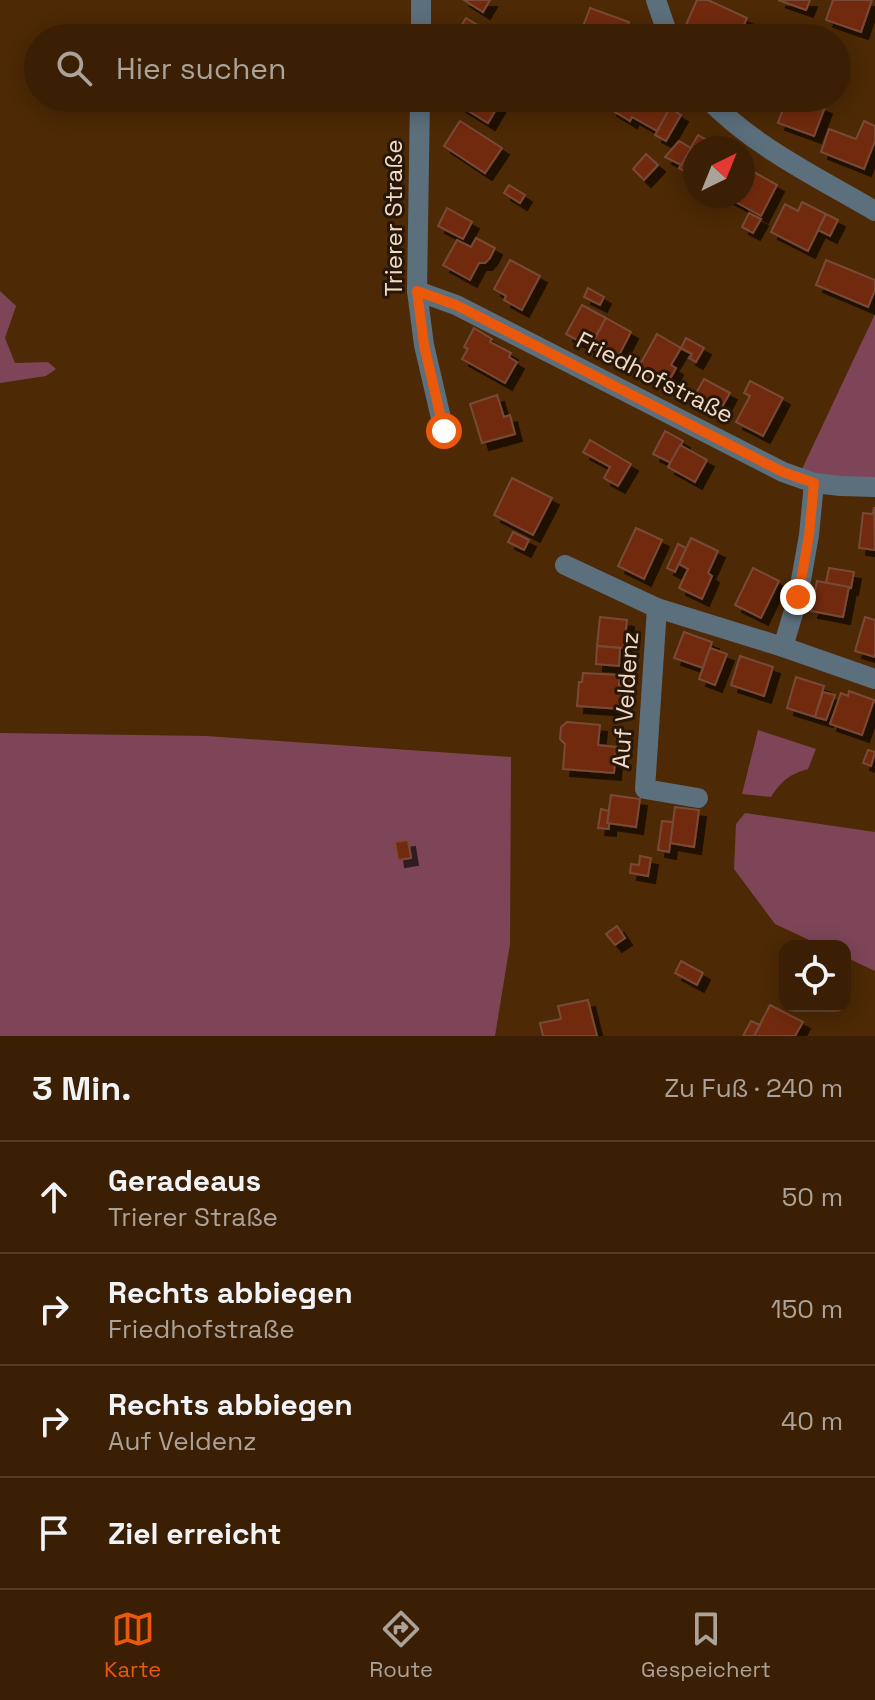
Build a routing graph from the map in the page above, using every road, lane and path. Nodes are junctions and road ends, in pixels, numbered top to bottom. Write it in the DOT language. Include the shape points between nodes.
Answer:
graph roads {
  1 [pos="421,0"];
  2 [pos="656,0"];
  3 [pos="421,24"];
  4 [pos="664,24"];
  5 [pos="420,112"];
  6 [pos="721,112"];
  7 [pos="875,211"];
  8 [pos="417,291"];
  9 [pos="444,431"];
  10 [pos="814,483"];
  11 [pos="875,487"];
  12 [pos="565,565"];
  13 [pos="657,608"];
  14 [pos="783,647"];
  15 [pos="875,679"];
  16 [pos="698,798"];
  1 -- 3 [label="street"];
  2 -- 4 [label="street"];
  5 -- 8 [label="street, Trierer Straße"];
  6 -- 7 [label="street" via="754,139"];
  8 -- 9 [label="street, Trierer Straße"];
  8 -- 10 [label="street, Friedhofstraße" via="456,305"];
  10 -- 11 [label="street, Friedhofstraße"];
  10 -- 14 [label="street" via="798,597"];
  12 -- 13 [label="street, Auf Veldenz"];
  13 -- 14 [label="street, Auf Veldenz"];
  13 -- 16 [label="street, Auf Veldenz" via="645,789"];
  14 -- 15 [label="street, Auf Veldenz"];
}
